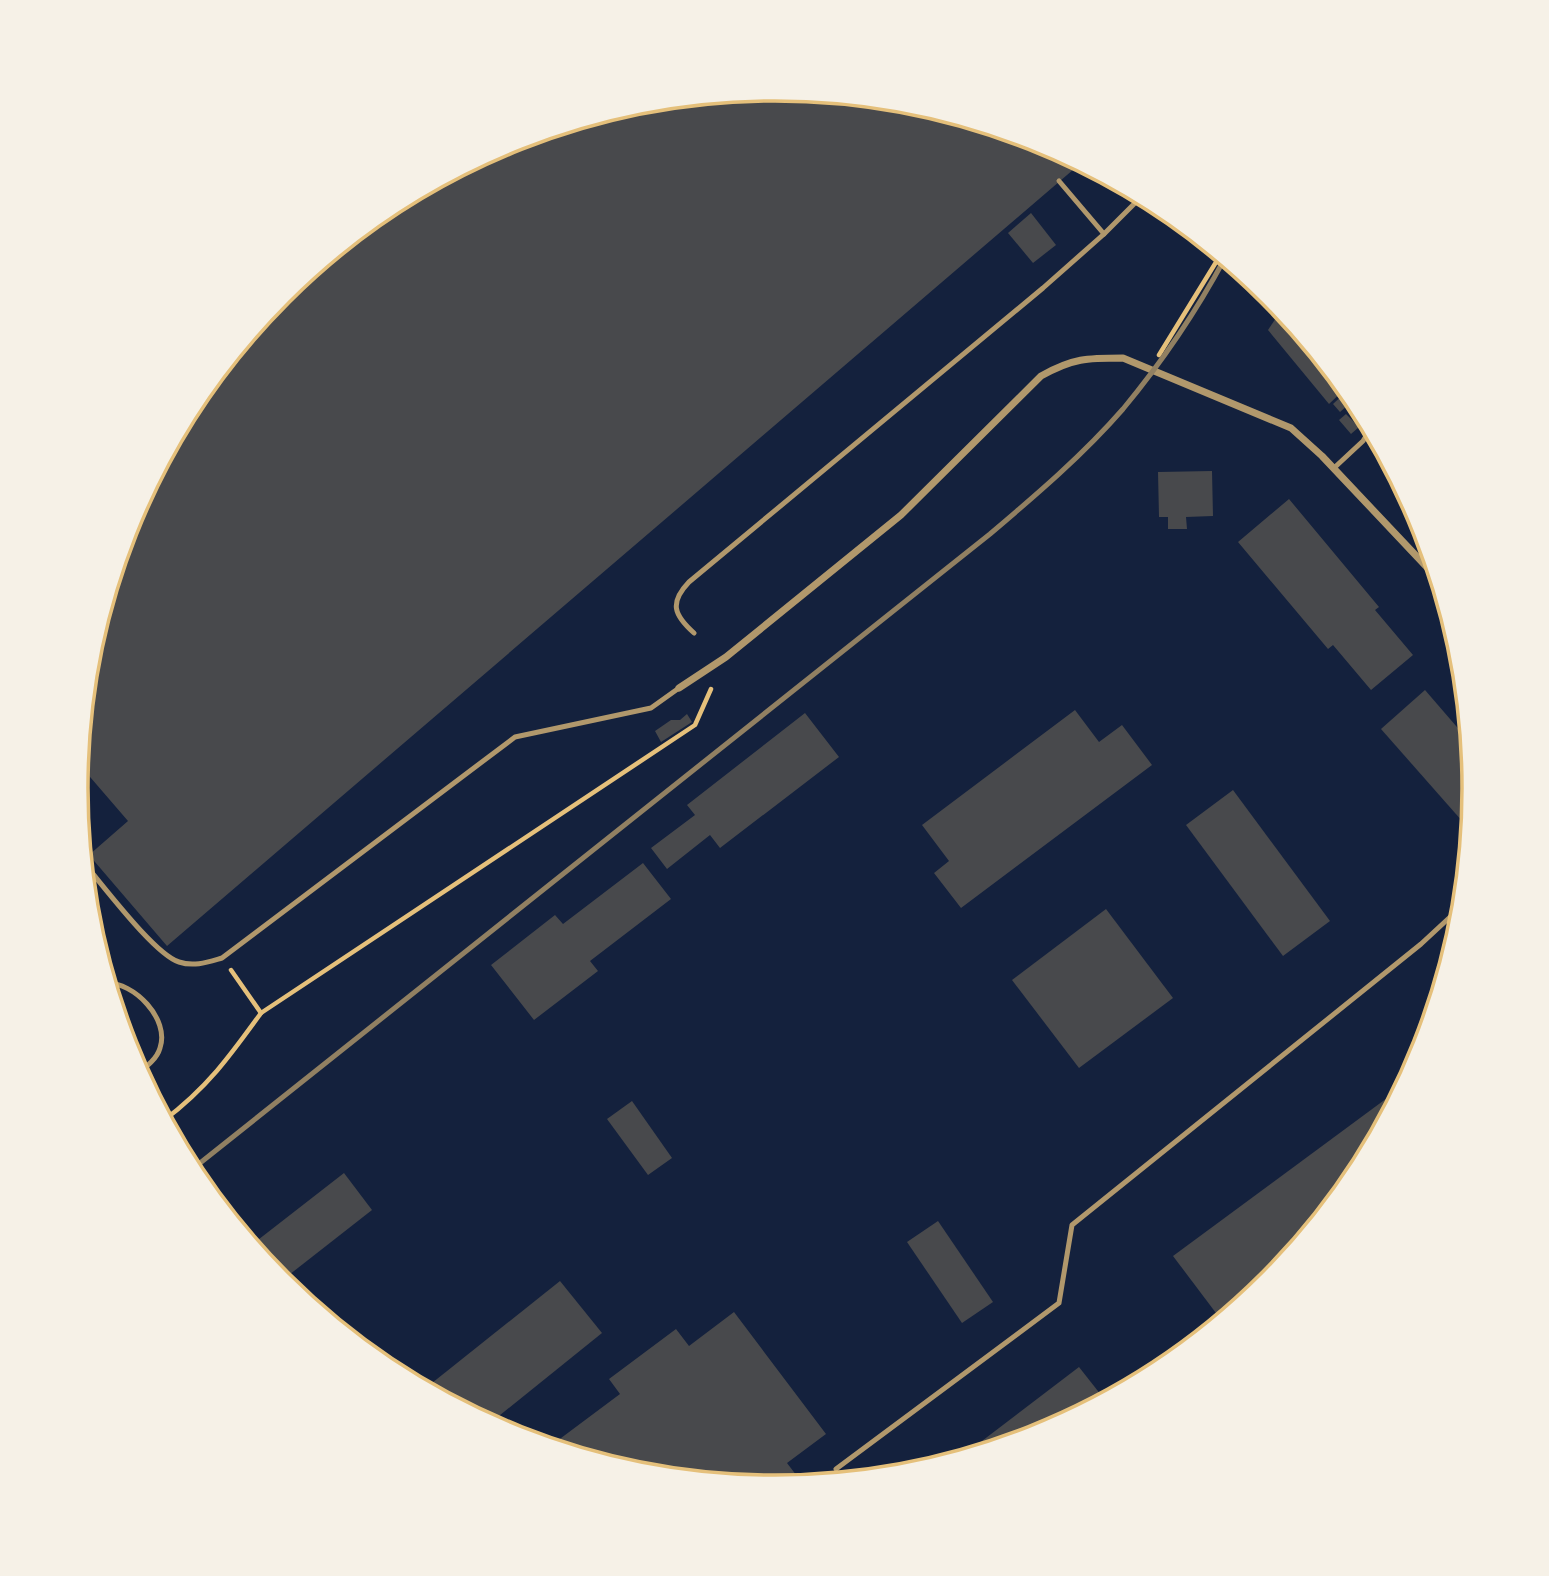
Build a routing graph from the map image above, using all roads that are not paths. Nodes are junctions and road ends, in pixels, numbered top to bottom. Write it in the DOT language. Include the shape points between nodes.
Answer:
graph roads {
  1 [pos="1059,181"];
  2 [pos="1134,203"];
  3 [pos="1104,234"];
  4 [pos="1365,438"];
  5 [pos="1334,468"];
  6 [pos="1424,564"];
  7 [pos="694,633"];
  8 [pos="679,688"];
  9 [pos="93,873"];
  10 [pos="1449,918"];
  11 [pos="116,983"];
  12 [pos="147,1067"];
  13 [pos="836,1469"];
  1 -- 3 [label="lane"];
  2 -- 3 [label="lane"];
  3 -- 7 [label="lane" via="689,582 677,594 676,609"];
  4 -- 5 [label="lane"];
  5 -- 6 [label="street"];
  5 -- 8 [label="street" via="1291,428 1123,358 1065,363 1041,376 901,515 726,657"];
  8 -- 9 [label="lane" via="652,708 515,737 222,958 202,964 181,963 162,954"];
  10 -- 13 [label="lane" via="1072,1225 1059,1303"];
  11 -- 12 [label="lane" via="138,995 162,1031 160,1049"];
}
